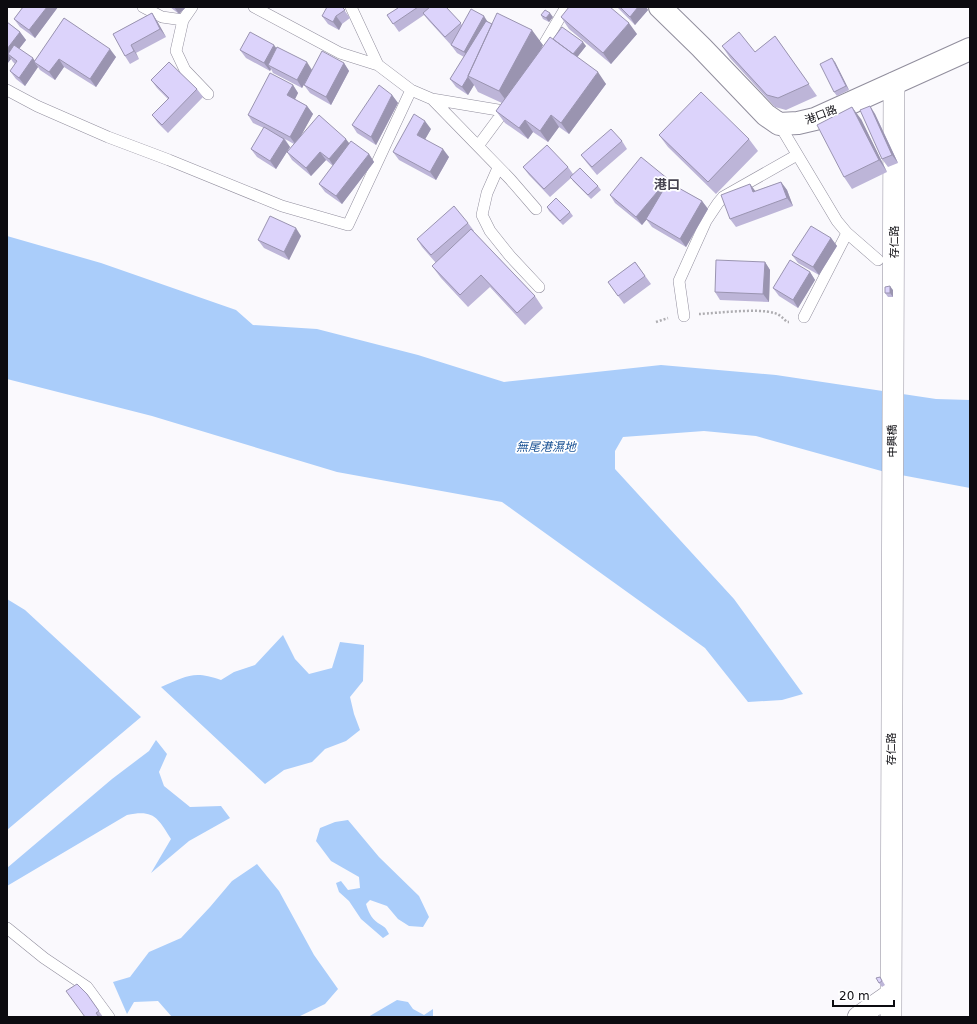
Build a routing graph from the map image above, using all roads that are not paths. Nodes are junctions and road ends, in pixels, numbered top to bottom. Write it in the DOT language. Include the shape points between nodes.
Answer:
graph roads {
  1 [pos="143,7"];
  2 [pos="192,7"];
  3 [pos="254,7"];
  4 [pos="351,7"];
  5 [pos="566,7"];
  6 [pos="660,7"];
  7 [pos="183,20"];
  8 [pos="970,48"];
  9 [pos="378,65"];
  10 [pos="532,66"];
  11 [pos="894,83"];
  12 [pos="7,90"];
  13 [pos="411,90"];
  14 [pos="208,94"];
  15 [pos="432,99"];
  16 [pos="514,100"];
  17 [pos="504,111"];
  18 [pos="779,124"];
  19 [pos="478,146"];
  20 [pos="797,155"];
  21 [pos="498,168"];
  22 [pos="536,209"];
  23 [pos="846,233"];
  24 [pos="886,264"];
  25 [pos="539,287"];
  26 [pos="684,316"];
  27 [pos="804,317"];
  28 [pos="893,400"];
  29 [pos="892,481"];
  30 [pos="7,928"];
  31 [pos="891,994"];
  32 [pos="109,1017"];
  33 [pos="858,1017"];
  34 [pos="891,1017"];
  1 -- 7 [label="lane" via="162,17"];
  2 -- 7 [label="lane"];
  3 -- 9 [label="lane" via="340,53"];
  4 -- 9 [label="lane"];
  5 -- 10 [label="lane"];
  6 -- 18 [label="street" via="766,115"];
  7 -- 14 [label="lane" via="176,51 185,70"];
  8 -- 11 [label="street, 港口路"];
  9 -- 13 [label="lane"];
  11 -- 18 [label="street, 港口路" via="815,119 798,124"];
  11 -- 24 [label="street, 存仁路"];
  12 -- 13 [label="lane" via="108,137 282,206 348,225"];
  13 -- 15 [label="lane"];
  15 -- 17 [label="lane"];
  15 -- 19 [label="lane"];
  16 -- 17 [label="lane"];
  17 -- 19 [label="lane"];
  18 -- 20 [label="lane"];
  19 -- 21 [label="lane"];
  20 -- 23 [label="lane"];
  20 -- 26 [label="lane" via="723,197 706,220 679,281"];
  21 -- 22 [label="lane"];
  21 -- 25 [label="lane" via="487,193 482,215 490,231"];
  23 -- 24 [label="lane"];
  23 -- 27 [label="lane"];
  24 -- 28 [label="street, 存仁路"];
  28 -- 29 [label="street, 中興橋"];
  29 -- 31 [label="street, 存仁路"];
  30 -- 32 [label="lane" via="44,958 87,987"];
  31 -- 33 [label="street"];
  31 -- 34 [label="street, 存仁路"];
}
